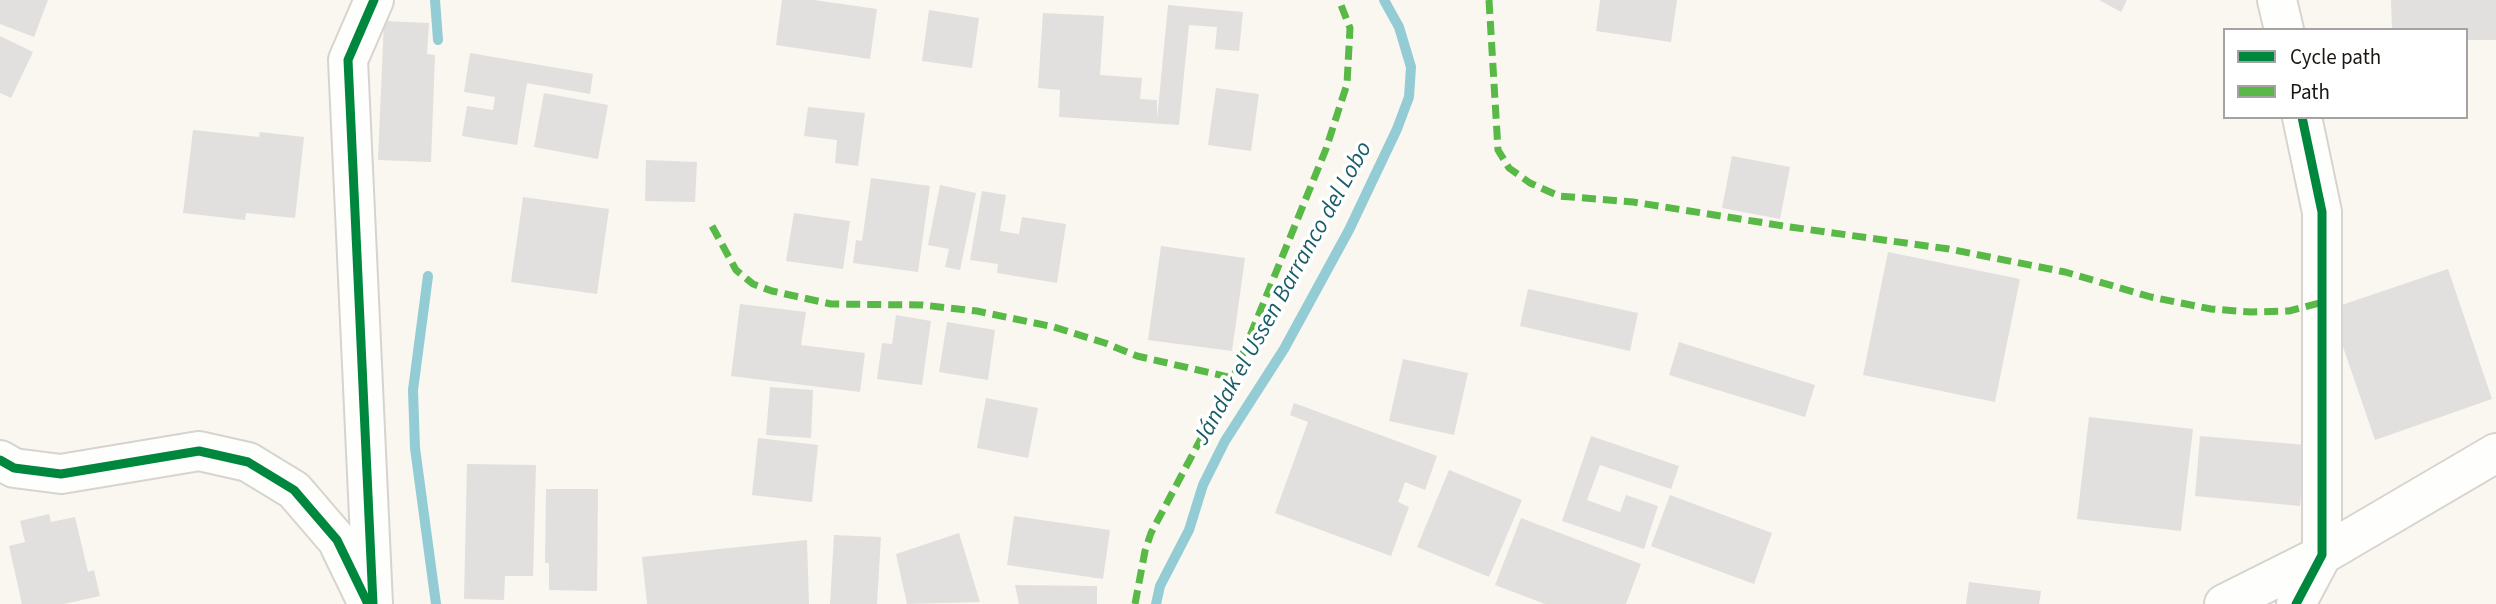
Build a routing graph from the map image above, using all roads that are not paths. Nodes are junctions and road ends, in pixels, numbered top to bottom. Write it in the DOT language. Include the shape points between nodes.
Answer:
graph roads {
  1 [pos="374,0"];
  2 [pos="2277,0"];
  3 [pos="2284,28"];
  4 [pos="2302,119"];
  5 [pos="2496,453"];
  6 [pos="0,460"];
  7 [pos="2322,555"];
  8 [pos="368,604"];
  9 [pos="373,604"];
  10 [pos="2224,604"];
  11 [pos="2296,604"];
  1 -- 9 [label="street" via="348,60"];
  2 -- 3 [label="street"];
  4 -- 7 [label="street" via="2322,212"];
  5 -- 7 [label="street"];
  6 -- 8 [label="street" via="14,468 61,474 199,451 247,462 294,490 337,540"];
  7 -- 10 [label="street"];
  7 -- 11 [label="street"];
}
